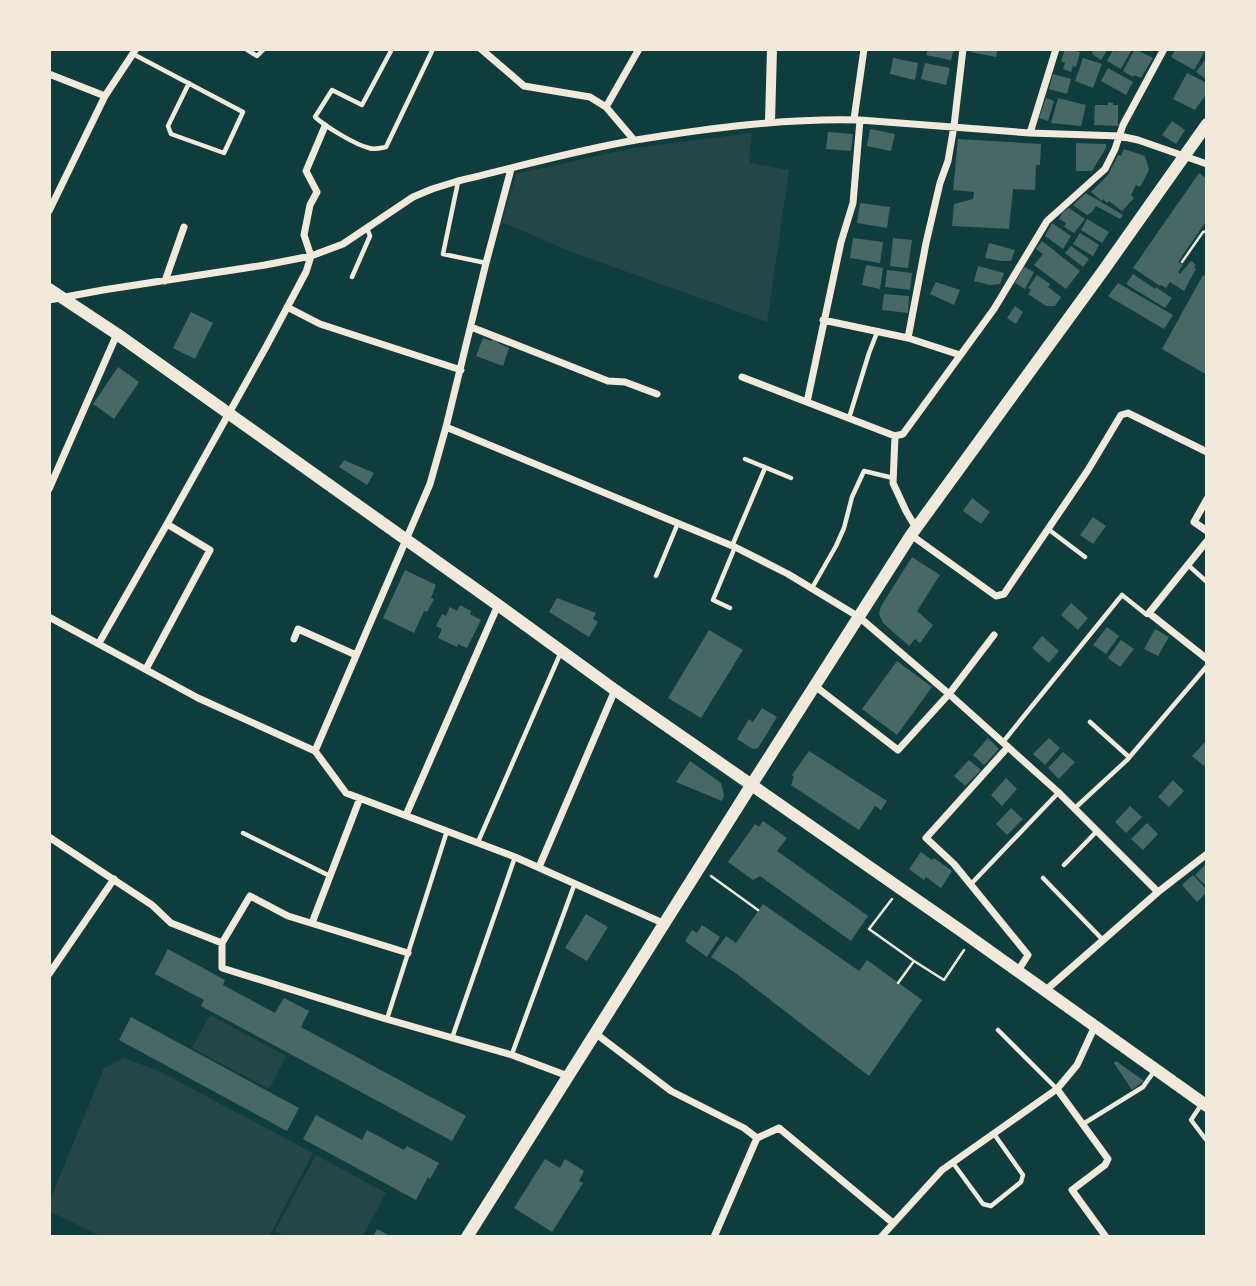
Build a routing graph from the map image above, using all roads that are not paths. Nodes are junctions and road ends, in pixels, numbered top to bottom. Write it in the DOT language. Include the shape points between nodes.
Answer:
graph roads {
  1 [pos="246,49"];
  2 [pos="264,49"];
  3 [pos="392,49"];
  4 [pos="433,49"];
  5 [pos="481,49"];
  6 [pos="639,49"];
  7 [pos="772,49"];
  8 [pos="864,49"];
  9 [pos="963,49"];
  10 [pos="1056,49"];
  11 [pos="1153,49"];
  12 [pos="1163,51"];
  13 [pos="135,52"];
  14 [pos="49,74"];
  15 [pos="189,83"];
  16 [pos="105,96"];
  17 [pos="606,107"];
  18 [pos="857,119"];
  19 [pos="770,121"];
  20 [pos="1207,124"];
  21 [pos="325,126"];
  22 [pos="954,126"];
  23 [pos="1030,132"];
  24 [pos="1120,136"];
  25 [pos="635,140"];
  26 [pos="1183,157"];
  27 [pos="1207,164"];
  28 [pos="510,169"];
  29 [pos="458,181"];
  30 [pos="49,211"];
  31 [pos="184,227"];
  32 [pos="367,228"];
  33 [pos="311,256"];
  34 [pos="485,263"];
  35 [pos="352,278"];
  36 [pos="165,281"];
  37 [pos="49,289"];
  38 [pos="56,299"];
  39 [pos="287,307"];
  40 [pos="824,320"];
  41 [pos="471,327"];
  42 [pos="878,330"];
  43 [pos="117,334"];
  44 [pos="908,338"];
  45 [pos="960,355"];
  46 [pos="461,370"];
  47 [pos="743,377"];
  48 [pos="657,394"];
  49 [pos="807,402"];
  50 [pos="229,413"];
  51 [pos="849,418"];
  52 [pos="446,427"];
  53 [pos="895,436"];
  54 [pos="1207,452"];
  55 [pos="745,459"];
  56 [pos="765,468"];
  57 [pos="791,478"];
  58 [pos="893,478"];
  59 [pos="49,489"];
  60 [pos="1207,499"];
  61 [pos="679,523"];
  62 [pos="167,524"];
  63 [pos="1048,529"];
  64 [pos="1207,531"];
  65 [pos="914,532"];
  66 [pos="407,540"];
  67 [pos="1207,541"];
  68 [pos="733,547"];
  69 [pos="1085,557"];
  70 [pos="1188,565"];
  71 [pos="656,576"];
  72 [pos="1207,582"];
  73 [pos="811,588"];
  74 [pos="498,605"];
  75 [pos="730,608"];
  76 [pos="1149,613"];
  77 [pos="49,617"];
  78 [pos="859,617"];
  79 [pos="994,635"];
  80 [pos="294,639"];
  81 [pos="99,643"];
  82 [pos="561,651"];
  83 [pos="356,655"];
  84 [pos="1207,659"];
  85 [pos="1207,666"];
  86 [pos="146,669"];
  87 [pos="815,686"];
  88 [pos="615,690"];
  89 [pos="949,694"];
  90 [pos="1090,722"];
  91 [pos="1005,744"];
  92 [pos="314,751"];
  93 [pos="1129,757"];
  94 [pos="752,784"];
  95 [pos="1058,792"];
  96 [pos="360,798"];
  97 [pos="1075,808"];
  98 [pos="406,816"];
  99 [pos="447,831"];
  100 [pos="1097,831"];
  101 [pos="243,833"];
  102 [pos="49,837"];
  103 [pos="478,842"];
  104 [pos="1207,854"];
  105 [pos="515,857"];
  106 [pos="1064,865"];
  107 [pos="538,867"];
  108 [pos="330,877"];
  109 [pos="1043,878"];
  110 [pos="114,879"];
  111 [pos="576,883"];
  112 [pos="971,884"];
  113 [pos="1158,892"];
  114 [pos="312,923"];
  115 [pos="665,924"];
  116 [pos="1103,940"];
  117 [pos="222,943"];
  118 [pos="408,953"];
  119 [pos="1018,971"];
  120 [pos="49,974"];
  121 [pos="1046,990"];
  122 [pos="386,1020"];
  123 [pos="1096,1026"];
  124 [pos="999,1030"];
  125 [pos="595,1033"];
  126 [pos="452,1038"];
  127 [pos="512,1055"];
  128 [pos="1155,1069"];
  129 [pos="568,1076"];
  130 [pos="1057,1090"];
  131 [pos="1205,1105"];
  132 [pos="1083,1124"];
  133 [pos="994,1134"];
  134 [pos="757,1138"];
  135 [pos="1207,1141"];
  136 [pos="953,1163"];
  137 [pos="893,1223"];
  138 [pos="467,1237"];
  139 [pos="714,1237"];
  140 [pos="881,1237"];
  141 [pos="1106,1237"];
  1 -- 2 [label="lane" via="257,56"];
  3 -- 21 [label="lane" via="362,105 332,90 316,117"];
  4 -- 21 [label="lane" via="386,147 369,148"];
  5 -- 17 [label="street" via="524,86 590,97"];
  6 -- 17 [label="street"];
  7 -- 19 [label="street"];
  8 -- 18 [label="street"];
  9 -- 22 [label="street"];
  10 -- 23 [label="street"];
  11 -- 12 [label="street"];
  12 -- 24 [label="street"];
  13 -- 15 [label="lane"];
  13 -- 16 [label="street"];
  14 -- 16 [label="street"];
  15 -- 15 [label="lane" via="243,111 224,153 171,134 168,126"];
  16 -- 30 [label="street"];
  17 -- 25 [label="street"];
  18 -- 19 [label="street"];
  18 -- 22 [label="street"];
  18 -- 40 [label="street" via="853,203"];
  19 -- 25 [label="street"];
  20 -- 26 [label="main road"];
  21 -- 33 [label="street" via="306,171 317,192 304,235"];
  22 -- 23 [label="street"];
  22 -- 44 [label="street"];
  23 -- 24 [label="street"];
  24 -- 26 [label="street"];
  24 -- 45 [label="street" via="1105,169 1047,221"];
  25 -- 28 [label="street"];
  26 -- 27 [label="street"];
  26 -- 65 [label="main road"];
  28 -- 29 [label="street"];
  28 -- 34 [label="street"];
  29 -- 32 [label="street" via="413,197"];
  29 -- 34 [label="lane" via="443,254"];
  31 -- 36 [label="street"];
  32 -- 33 [label="street" via="343,244"];
  32 -- 35 [label="lane" via="370,236"];
  33 -- 36 [label="street"];
  33 -- 39 [label="street"];
  34 -- 41 [label="street"];
  36 -- 38 [label="street"];
  37 -- 38 [label="main road"];
  38 -- 43 [label="main road"];
  39 -- 46 [label="street" via="320,324"];
  39 -- 50 [label="street"];
  40 -- 42 [label="street"];
  40 -- 49 [label="street"];
  41 -- 46 [label="street"];
  41 -- 48 [label="street" via="608,381"];
  42 -- 44 [label="street"];
  42 -- 51 [label="lane"];
  43 -- 50 [label="main road"];
  43 -- 59 [label="street"];
  44 -- 45 [label="street"];
  45 -- 53 [label="street" via="903,434"];
  46 -- 52 [label="street"];
  47 -- 49 [label="street"];
  49 -- 51 [label="street"];
  50 -- 62 [label="street"];
  50 -- 66 [label="main road"];
  51 -- 53 [label="street"];
  52 -- 61 [label="street"];
  52 -- 66 [label="street"];
  53 -- 58 [label="street"];
  54 -- 63 [label="street" via="1128,413 1121,415"];
  55 -- 56 [label="lane"];
  56 -- 57 [label="lane"];
  56 -- 68 [label="lane"];
  58 -- 65 [label="street"];
  58 -- 73 [label="lane" via="864,471 836,547"];
  60 -- 64 [label="street" via="1194,522"];
  61 -- 68 [label="street"];
  61 -- 71 [label="lane"];
  62 -- 81 [label="street"];
  62 -- 86 [label="street" via="210,550"];
  63 -- 65 [label="street" via="1004,594 996,596"];
  63 -- 69 [label="lane"];
  65 -- 78 [label="main road"];
  66 -- 74 [label="main road"];
  66 -- 83 [label="street"];
  67 -- 70 [label="street"];
  68 -- 73 [label="street"];
  68 -- 75 [label="lane" via="713,600"];
  70 -- 72 [label="lane"];
  70 -- 76 [label="street"];
  73 -- 78 [label="street"];
  74 -- 82 [label="main road"];
  74 -- 98 [label="street"];
  76 -- 84 [label="street"];
  76 -- 91 [label="lane" via="1122,596"];
  77 -- 81 [label="street"];
  78 -- 87 [label="main road"];
  78 -- 89 [label="street"];
  79 -- 89 [label="street"];
  80 -- 83 [label="street" via="298,629"];
  81 -- 86 [label="street"];
  82 -- 88 [label="main road"];
  82 -- 103 [label="lane"];
  83 -- 92 [label="street"];
  85 -- 93 [label="lane"];
  86 -- 92 [label="street"];
  87 -- 89 [label="street" via="898,750"];
  87 -- 94 [label="main road"];
  88 -- 94 [label="main road"];
  88 -- 107 [label="street"];
  89 -- 91 [label="street"];
  90 -- 93 [label="lane"];
  91 -- 95 [label="street"];
  91 -- 112 [label="street" via="926,838"];
  92 -- 96 [label="street" via="346,793"];
  93 -- 97 [label="lane"];
  94 -- 115 [label="main road"];
  94 -- 119 [label="main road"];
  95 -- 97 [label="street"];
  95 -- 112 [label="lane"];
  96 -- 98 [label="street"];
  96 -- 108 [label="street"];
  97 -- 100 [label="street"];
  98 -- 99 [label="street"];
  99 -- 103 [label="street"];
  99 -- 118 [label="lane"];
  100 -- 106 [label="lane"];
  100 -- 113 [label="street"];
  101 -- 108 [label="lane"];
  102 -- 110 [label="street"];
  103 -- 105 [label="street"];
  104 -- 113 [label="street"];
  105 -- 107 [label="street"];
  105 -- 126 [label="lane"];
  107 -- 111 [label="street"];
  108 -- 114 [label="street"];
  109 -- 116 [label="lane"];
  110 -- 117 [label="street" via="171,923"];
  110 -- 120 [label="street"];
  111 -- 115 [label="street"];
  111 -- 127 [label="lane"];
  112 -- 119 [label="street" via="1028,955"];
  113 -- 116 [label="street"];
  114 -- 117 [label="street" via="250,896"];
  114 -- 118 [label="street"];
  115 -- 125 [label="main road"];
  116 -- 121 [label="street"];
  117 -- 122 [label="street" via="222,968"];
  118 -- 122 [label="lane"];
  119 -- 121 [label="main road"];
  121 -- 123 [label="main road"];
  122 -- 126 [label="street"];
  123 -- 128 [label="main road"];
  123 -- 130 [label="street" via="1077,1065"];
  124 -- 130 [label="lane"];
  125 -- 129 [label="main road"];
  125 -- 134 [label="street" via="671,1091"];
  126 -- 127 [label="street"];
  127 -- 129 [label="street"];
  128 -- 131 [label="main road"];
  128 -- 132 [label="lane" via="1143,1087"];
  129 -- 138 [label="main road"];
  130 -- 132 [label="street"];
  130 -- 133 [label="street"];
  131 -- 135 [label="lane" via="1191,1120"];
  132 -- 141 [label="street" via="1108,1159 1072,1190"];
  133 -- 136 [label="street"];
  133 -- 136 [label="lane" via="1023,1175 1021,1182 991,1206 983,1204"];
  134 -- 137 [label="street" via="779,1128"];
  134 -- 139 [label="street"];
  136 -- 137 [label="street"];
  137 -- 140 [label="street"];
}
